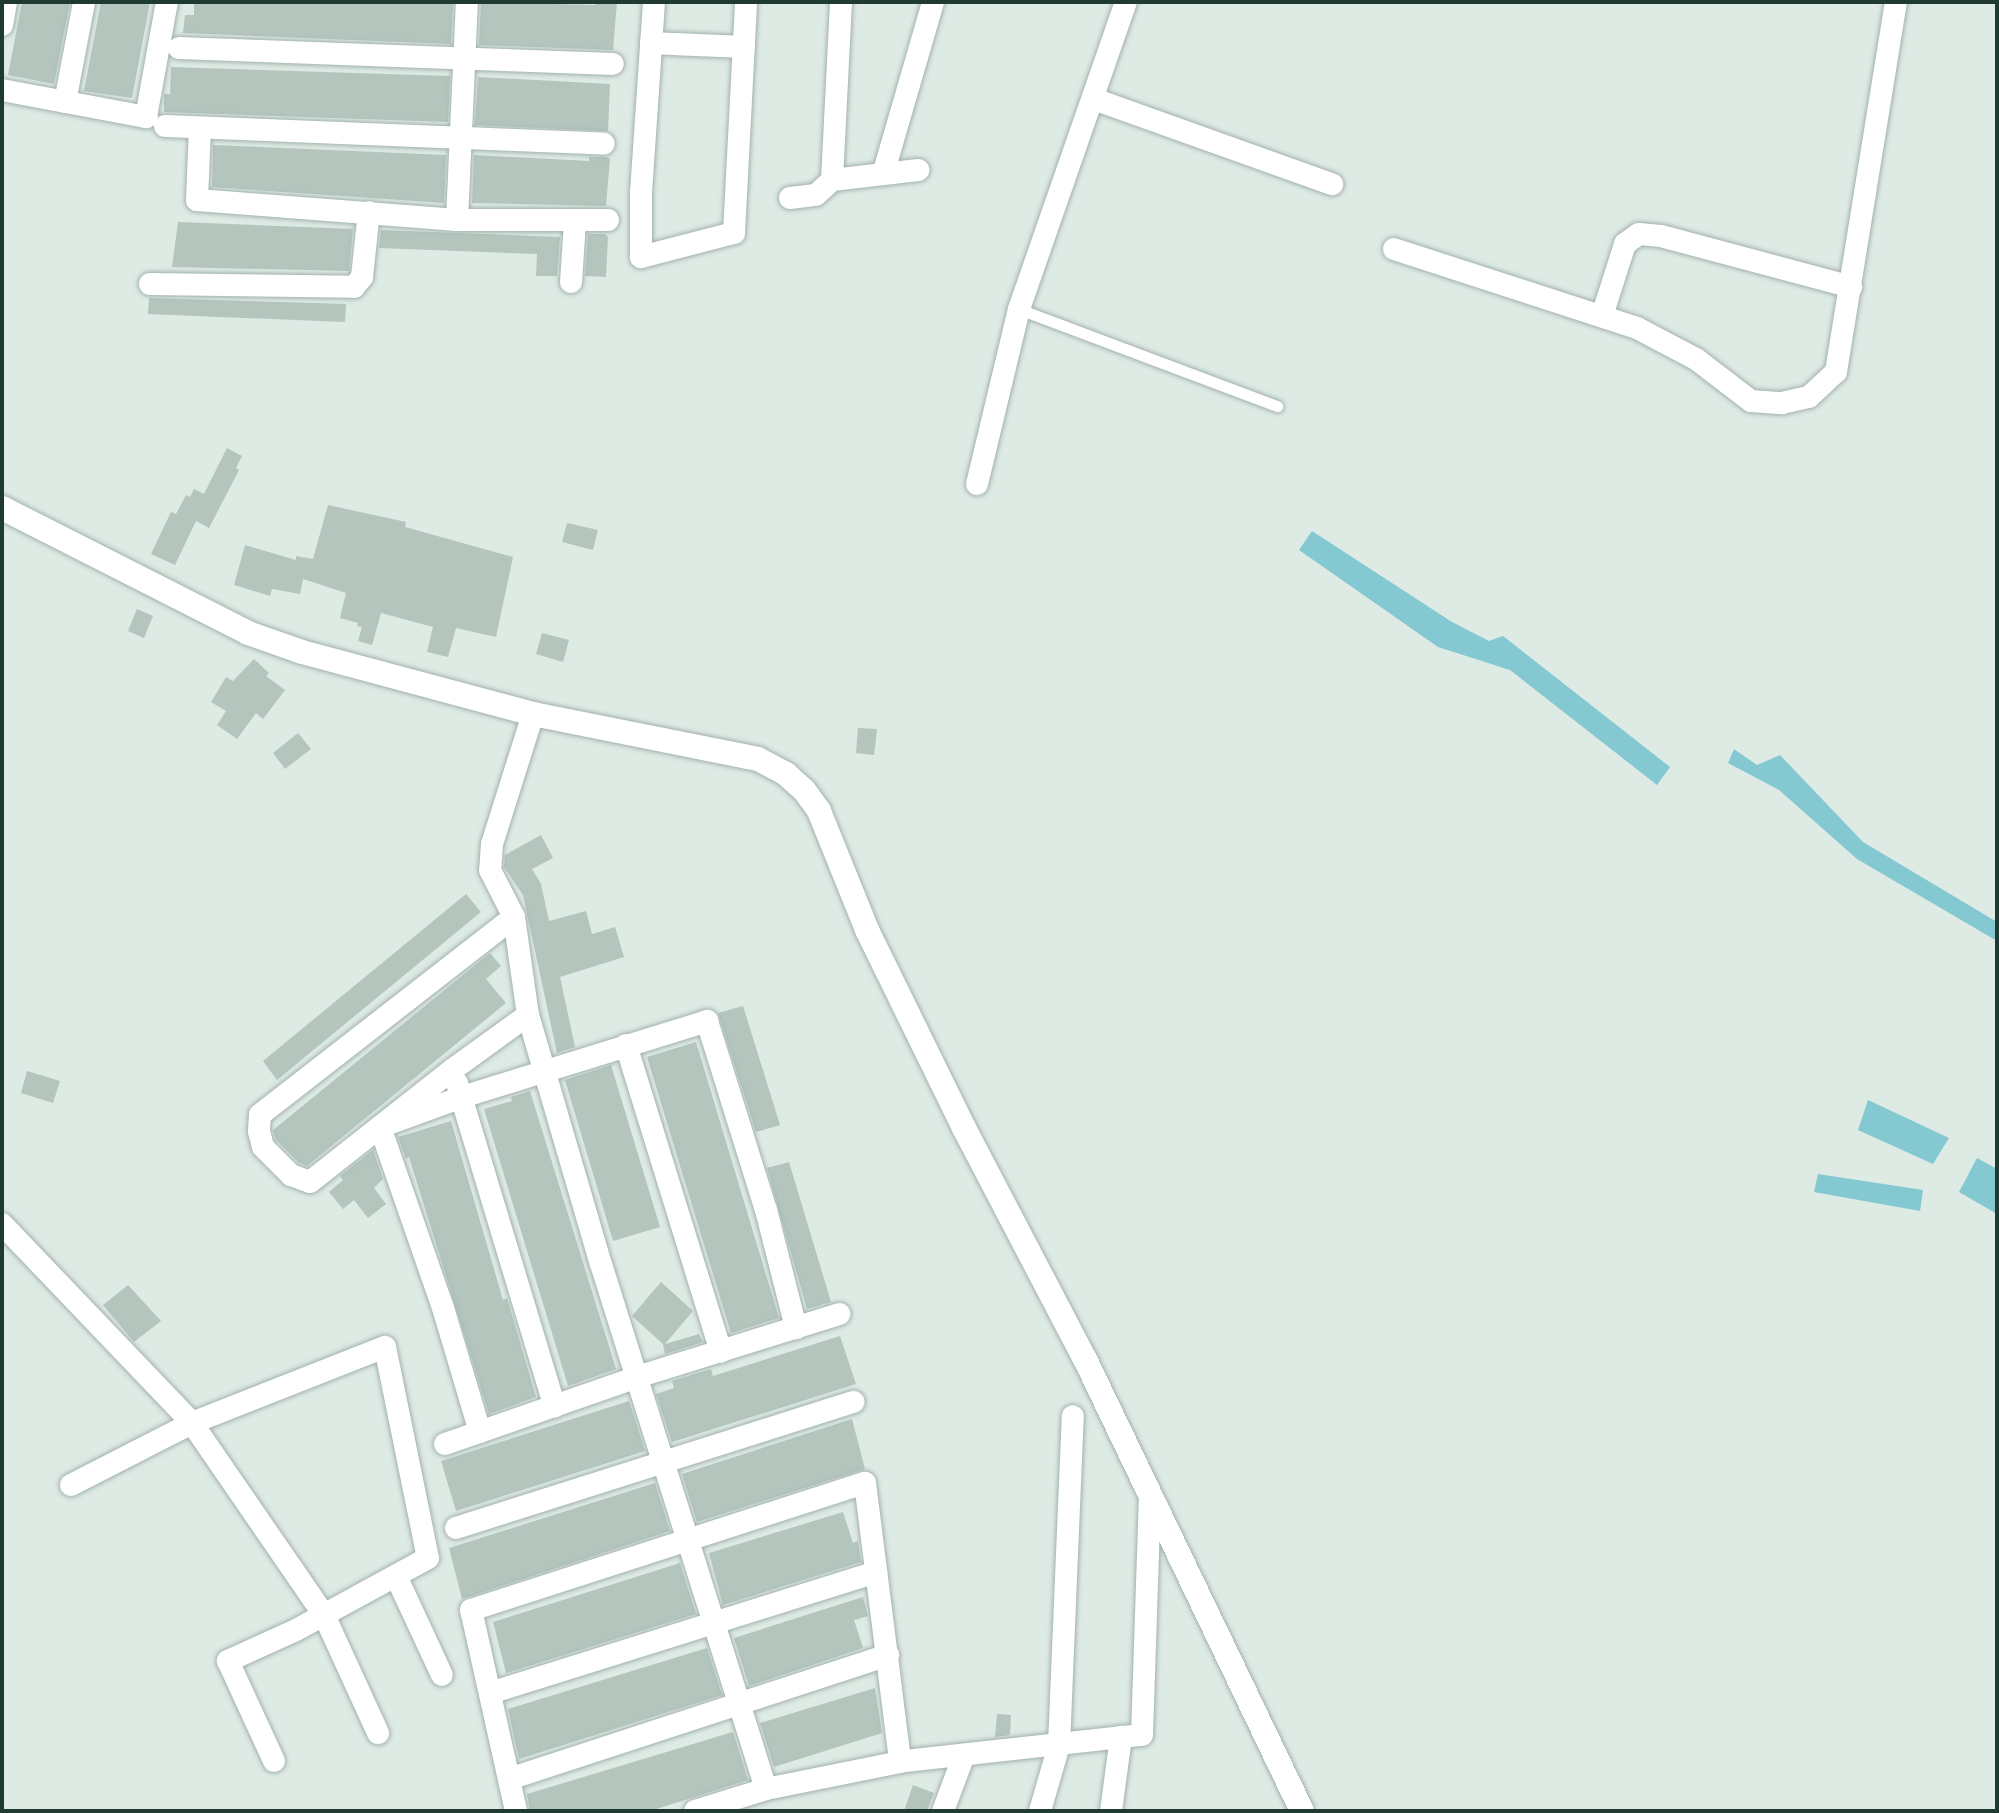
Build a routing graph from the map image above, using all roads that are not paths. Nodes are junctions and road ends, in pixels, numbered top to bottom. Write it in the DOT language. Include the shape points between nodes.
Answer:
graph roads {
  1 [pos="6,2"];
  2 [pos="84,2"];
  3 [pos="167,2"];
  4 [pos="467,2"];
  5 [pos="654,2"];
  6 [pos="746,2"];
  7 [pos="841,2"];
  8 [pos="933,2"];
  9 [pos="1126,2"];
  10 [pos="1896,2"];
  11 [pos="2,25"];
  12 [pos="651,43"];
  13 [pos="744,47"];
  14 [pos="179,48"];
  15 [pos="464,60"];
  16 [pos="613,64"];
  17 [pos="2,90"];
  18 [pos="1094,99"];
  19 [pos="65,102"];
  20 [pos="165,126"];
  21 [pos="200,128"];
  22 [pos="461,140"];
  23 [pos="604,144"];
  24 [pos="918,170"];
  25 [pos="884,171"];
  26 [pos="832,180"];
  27 [pos="1332,184"];
  28 [pos="790,198"];
  29 [pos="369,212"];
  30 [pos="457,220"];
  31 [pos="608,220"];
  32 [pos="575,221"];
  33 [pos="1394,249"];
  34 [pos="571,282"];
  35 [pos="150,284"];
  36 [pos="1851,287"];
  37 [pos="1019,309"];
  38 [pos="1602,316"];
  39 [pos="1277,406"];
  40 [pos="977,484"];
  41 [pos="2,508"];
  42 [pos="533,714"];
  43 [pos="514,917"];
  44 [pos="528,1015"];
  45 [pos="626,1045"];
  46 [pos="452,1070"];
  47 [pos="544,1070"];
  48 [pos="462,1097"];
  49 [pos="380,1127"];
  50 [pos="2,1224"];
  51 [pos="839,1314"];
  52 [pos="796,1328"];
  53 [pos="721,1352"];
  54 [pos="637,1377"];
  55 [pos="854,1402"];
  56 [pos="555,1407"];
  57 [pos="1073,1416"];
  58 [pos="192,1423"];
  59 [pos="480,1432"];
  60 [pos="445,1444"];
  61 [pos="662,1463"];
  62 [pos="71,1485"];
  63 [pos="1150,1495"];
  64 [pos="456,1528"];
  65 [pos="687,1543"];
  66 [pos="877,1572"];
  67 [pos="396,1576"];
  68 [pos="324,1615"];
  69 [pos="712,1626"];
  70 [pos="888,1655"];
  71 [pos="442,1675"];
  72 [pos="490,1693"];
  73 [pos="739,1706"];
  74 [pos="378,1733"];
  75 [pos="1121,1737"];
  76 [pos="1059,1745"];
  77 [pos="964,1755"];
  78 [pos="274,1761"];
  79 [pos="900,1762"];
  80 [pos="509,1779"];
  81 [pos="766,1789"];
  82 [pos="516,1811"];
  83 [pos="695,1811"];
  84 [pos="943,1811"];
  85 [pos="1040,1811"];
  86 [pos="1111,1811"];
  87 [pos="1302,1811"];
  1 -- 11 [label="street"];
  2 -- 19 [label="street"];
  3 -- 19 [label="street" via="146,117"];
  4 -- 15 [label="street"];
  5 -- 12 [label="street"];
  6 -- 13 [label="street"];
  7 -- 26 [label="street"];
  8 -- 25 [label="street"];
  9 -- 18 [label="street"];
  10 -- 36 [label="street"];
  12 -- 13 [label="street"];
  12 -- 13 [label="street" via="641,257 734,233"];
  14 -- 15 [label="street"];
  15 -- 16 [label="street"];
  15 -- 22 [label="street"];
  17 -- 19 [label="street"];
  18 -- 27 [label="street"];
  18 -- 37 [label="street"];
  20 -- 21 [label="street"];
  21 -- 22 [label="street"];
  21 -- 29 [label="street" via="197,200"];
  22 -- 23 [label="street"];
  22 -- 30 [label="street"];
  24 -- 25 [label="street"];
  25 -- 26 [label="street"];
  26 -- 28 [label="street" via="816,195"];
  29 -- 30 [label="street"];
  29 -- 35 [label="street" via="362,277 354,287"];
  30 -- 32 [label="street"];
  31 -- 32 [label="street"];
  32 -- 34 [label="street"];
  33 -- 38 [label="street"];
  36 -- 38 [label="street" via="1639,234 1625,244"];
  36 -- 38 [label="street" via="1836,372 1809,397 1782,403 1751,401 1670,343"];
  37 -- 39 [label="lane"];
  37 -- 40 [label="street"];
  41 -- 42 [label="street" via="248,633"];
  42 -- 43 [label="street" via="488,860"];
  42 -- 63 [label="street" via="758,759 804,790 819,811 867,930 964,1128"];
  43 -- 44 [label="street"];
  43 -- 49 [label="street" via="260,1115 259,1131 263,1147 278,1164 310,1182"];
  44 -- 46 [label="street"];
  44 -- 47 [label="street"];
  45 -- 47 [label="street"];
  45 -- 52 [label="street" via="707,1021 766,1210"];
  45 -- 53 [label="street"];
  46 -- 48 [label="street"];
  46 -- 49 [label="street"];
  47 -- 48 [label="street"];
  47 -- 54 [label="street"];
  48 -- 49 [label="street"];
  48 -- 56 [label="street"];
  49 -- 59 [label="street"];
  50 -- 58 [label="street"];
  51 -- 52 [label="street"];
  52 -- 53 [label="street"];
  53 -- 54 [label="street"];
  54 -- 56 [label="street"];
  54 -- 61 [label="street"];
  55 -- 61 [label="street"];
  56 -- 59 [label="street"];
  57 -- 76 [label="street"];
  58 -- 62 [label="street"];
  58 -- 67 [label="street" via="385,1347 428,1558"];
  58 -- 68 [label="street"];
  59 -- 60 [label="street"];
  61 -- 64 [label="street"];
  61 -- 65 [label="street"];
  63 -- 75 [label="street" via="1142,1735"];
  63 -- 87 [label="street"];
  65 -- 66 [label="street" via="865,1483"];
  65 -- 69 [label="street"];
  65 -- 72 [label="street" via="471,1610"];
  66 -- 69 [label="street"];
  66 -- 70 [label="street"];
  67 -- 68 [label="street"];
  67 -- 71 [label="street"];
  68 -- 74 [label="street"];
  68 -- 78 [label="street" via="228,1661"];
  69 -- 72 [label="street"];
  69 -- 73 [label="street"];
  70 -- 73 [label="street"];
  70 -- 79 [label="street"];
  72 -- 80 [label="street"];
  73 -- 80 [label="street"];
  73 -- 81 [label="street"];
  75 -- 76 [label="street"];
  75 -- 86 [label="street"];
  76 -- 77 [label="street"];
  76 -- 85 [label="street"];
  77 -- 79 [label="street"];
  77 -- 84 [label="street"];
  79 -- 81 [label="street"];
  80 -- 82 [label="street"];
  81 -- 83 [label="street"];
}
